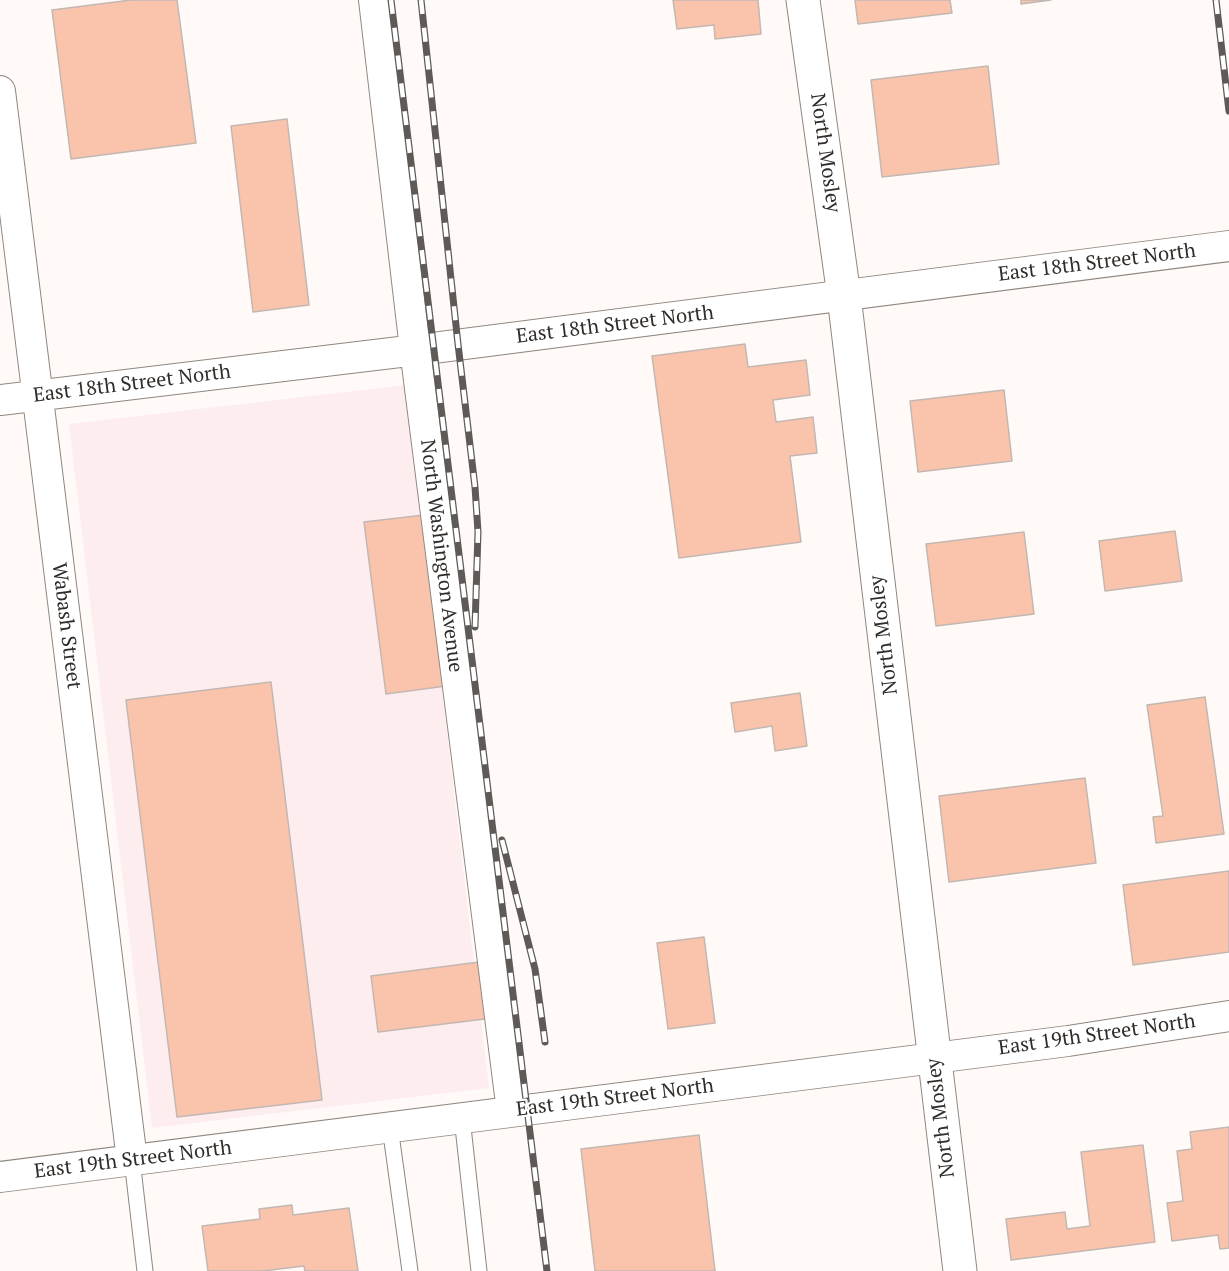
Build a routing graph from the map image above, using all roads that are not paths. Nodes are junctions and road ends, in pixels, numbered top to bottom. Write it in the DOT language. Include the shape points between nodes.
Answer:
graph roads {
  1 [pos="374,0"];
  2 [pos="803,0"];
  3 [pos="0,91"];
  4 [pos="1229,246"];
  5 [pos="844,296"];
  6 [pos="415,349"];
  7 [pos="37,396"];
  8 [pos="0,400"];
  9 [pos="1229,1016"];
  10 [pos="934,1057"];
  11 [pos="512,1111"];
  12 [pos="462,1118"];
  13 [pos="390,1127"];
  14 [pos="132,1160"];
  15 [pos="0,1177"];
  16 [pos="145,1271"];
  17 [pos="410,1271"];
  18 [pos="479,1271"];
  19 [pos="960,1271"];
  1 -- 6 [label="street, North Washington Avenue"];
  2 -- 5 [label="street, North Mosley"];
  3 -- 7 [label="street, Wabash Street"];
  4 -- 5 [label="street, East 18th Street North"];
  5 -- 6 [label="street, East 18th Street North"];
  5 -- 10 [label="street, North Mosley"];
  6 -- 7 [label="street, East 18th Street North"];
  6 -- 11 [label="street, North Washington Avenue"];
  7 -- 8 [label="street, East 18th Street North"];
  7 -- 14 [label="street, Wabash Street"];
  9 -- 10 [label="street, East 19th Street North"];
  10 -- 11 [label="street, East 19th Street North"];
  10 -- 19 [label="street, North Mosley"];
  11 -- 12 [label="street, East 19th Street North"];
  12 -- 13 [label="street, East 19th Street North"];
  12 -- 18 [label="lane"];
  13 -- 14 [label="street, East 19th Street North"];
  13 -- 17 [label="lane"];
  14 -- 15 [label="street, East 19th Street North"];
  14 -- 16 [label="lane"];
}
